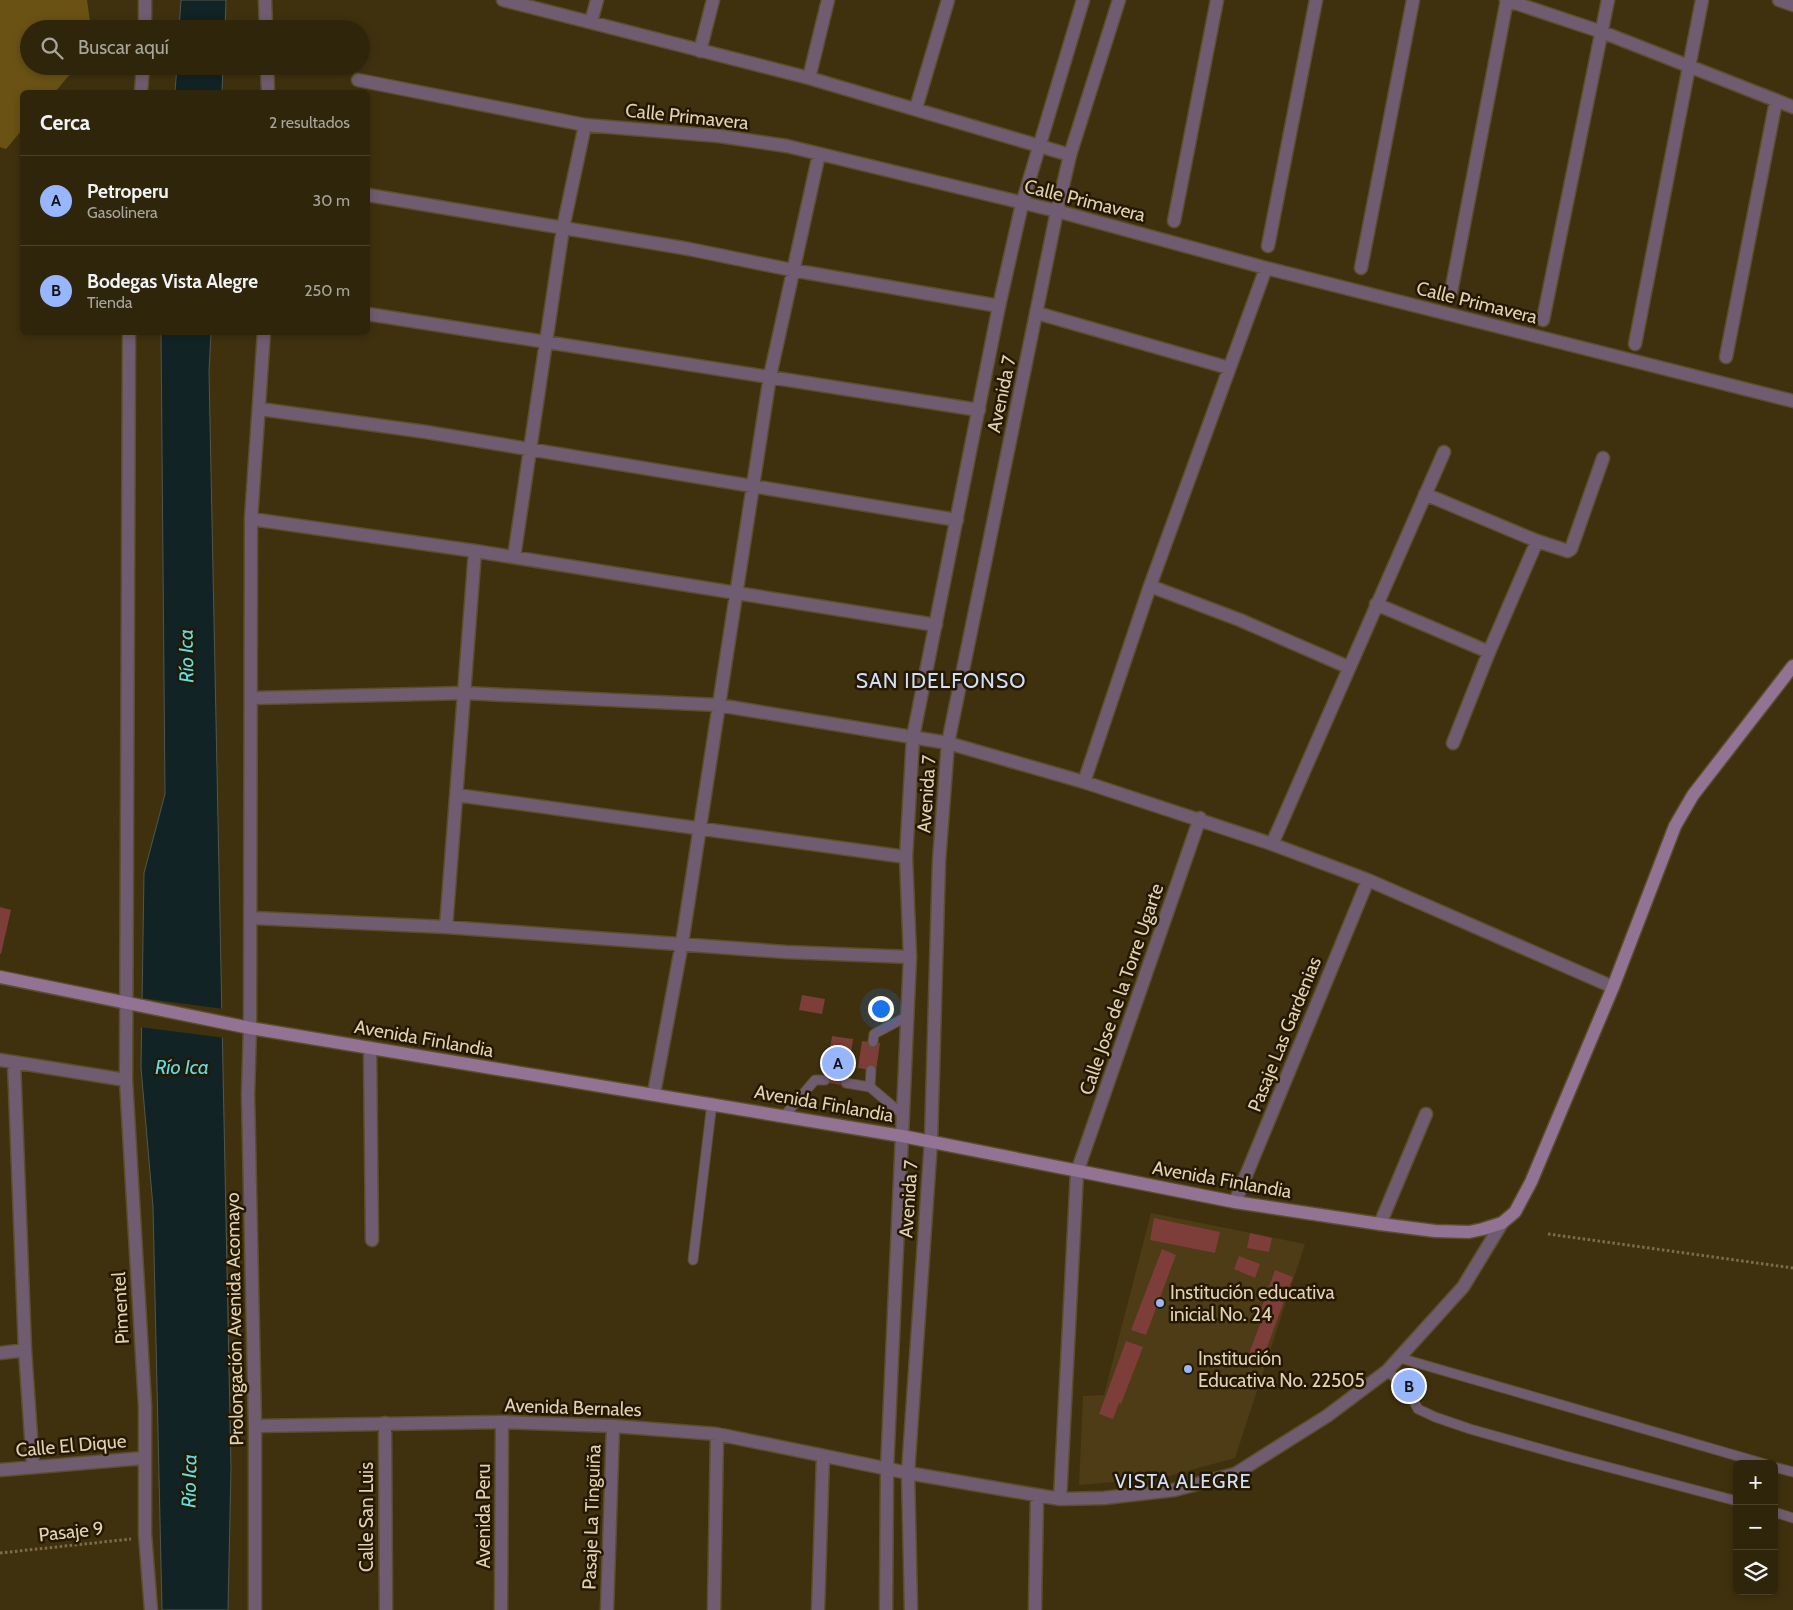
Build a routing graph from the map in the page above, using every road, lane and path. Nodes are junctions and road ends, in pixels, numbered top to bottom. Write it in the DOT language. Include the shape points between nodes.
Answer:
graph roads {
  1 [pos="145,0"];
  2 [pos="265,0"];
  3 [pos="503,0"];
  4 [pos="597,0"];
  5 [pos="713,0"];
  6 [pos="828,0"];
  7 [pos="948,0"];
  8 [pos="1083,0"];
  9 [pos="1119,0"];
  10 [pos="1217,0"];
  11 [pos="1316,0"];
  12 [pos="1413,0"];
  13 [pos="1506,0"];
  14 [pos="1608,0"];
  15 [pos="1702,0"];
  16 [pos="1779,0"];
  17 [pos="1793,5"];
  18 [pos="145,20"];
  19 [pos="266,20"];
  20 [pos="591,22"];
  21 [pos="1602,32"];
  22 [pos="700,52"];
  23 [pos="1690,68"];
  24 [pos="142,75"];
  25 [pos="268,75"];
  26 [pos="808,78"];
  27 [pos="358,80"];
  28 [pos="141,90"];
  29 [pos="268,90"];
  30 [pos="1776,101"];
  31 [pos="1793,107"];
  32 [pos="916,108"];
  33 [pos="585,125"];
  34 [pos="1039,145"];
  35 [pos="819,154"];
  36 [pos="1070,155"];
  37 [pos="370,195"];
  38 [pos="1022,204"];
  39 [pos="1057,211"];
  40 [pos="1174,220"];
  41 [pos="563,228"];
  42 [pos="1268,246"];
  43 [pos="1266,268"];
  44 [pos="1361,268"];
  45 [pos="792,270"];
  46 [pos="1451,292"];
  47 [pos="999,306"];
  48 [pos="1037,313"];
  49 [pos="370,314"];
  50 [pos="1543,320"];
  51 [pos="129,335"];
  52 [pos="264,335"];
  53 [pos="546,342"];
  54 [pos="1635,344"];
  55 [pos="1726,357"];
  56 [pos="1230,368"];
  57 [pos="770,376"];
  58 [pos="1793,401"];
  59 [pos="260,408"];
  60 [pos="980,410"];
  61 [pos="530,450"];
  62 [pos="1444,452"];
  63 [pos="1603,458"];
  64 [pos="752,487"];
  65 [pos="1425,494"];
  66 [pos="251,519"];
  67 [pos="957,520"];
  68 [pos="1537,542"];
  69 [pos="475,551"];
  70 [pos="514,557"];
  71 [pos="1150,586"];
  72 [pos="735,592"];
  73 [pos="1376,604"];
  74 [pos="936,625"];
  75 [pos="1489,652"];
  76 [pos="1793,666"];
  77 [pos="1348,668"];
  78 [pos="465,694"];
  79 [pos="251,698"];
  80 [pos="718,705"];
  81 [pos="913,737"];
  82 [pos="1454,743"];
  83 [pos="948,744"];
  84 [pos="1084,782"];
  85 [pos="457,795"];
  86 [pos="1200,818"];
  87 [pos="699,828"];
  88 [pos="1272,844"];
  89 [pos="906,857"];
  90 [pos="1368,880"];
  91 [pos="252,918"];
  92 [pos="446,927"];
  93 [pos="682,944"];
  94 [pos="910,957"];
  95 [pos="0,977"];
  96 [pos="1613,987"];
  97 [pos="132,1005"];
  98 [pos="908,1016"];
  99 [pos="250,1028"];
  100 [pos="873,1042"];
  101 [pos="370,1048"];
  102 [pos="0,1060"];
  103 [pos="14,1062"];
  104 [pos="870,1070"];
  105 [pos="126,1080"];
  106 [pos="825,1080"];
  107 [pos="846,1083"];
  108 [pos="870,1087"];
  109 [pos="654,1093"];
  110 [pos="712,1103"];
  111 [pos="1426,1114"];
  112 [pos="785,1115"];
  113 [pos="903,1115"];
  114 [pos="902,1136"];
  115 [pos="931,1142"];
  116 [pos="1077,1172"];
  117 [pos="1235,1202"];
  118 [pos="1502,1223"];
  119 [pos="1380,1224"];
  120 [pos="1548,1234"];
  121 [pos="372,1240"];
  122 [pos="693,1260"];
  123 [pos="1793,1268"];
  124 [pos="25,1350"];
  125 [pos="0,1353"];
  126 [pos="1400,1358"];
  127 [pos="1387,1371"];
  128 [pos="502,1422"];
  129 [pos="385,1423"];
  130 [pos="255,1426"];
  131 [pos="613,1426"];
  132 [pos="717,1434"];
  133 [pos="823,1456"];
  134 [pos="144,1458"];
  135 [pos="1750,1460"];
  136 [pos="33,1466"];
  137 [pos="886,1468"];
  138 [pos="1778,1468"];
  139 [pos="0,1470"];
  140 [pos="1793,1472"];
  141 [pos="908,1473"];
  142 [pos="1037,1496"];
  143 [pos="1060,1499"];
  144 [pos="1733,1500"];
  145 [pos="1778,1513"];
  146 [pos="1793,1518"];
  147 [pos="145,1537"];
  148 [pos="0,1553"];
  149 [pos="151,1610"];
  150 [pos="255,1610"];
  151 [pos="386,1610"];
  152 [pos="501,1610"];
  153 [pos="607,1610"];
  154 [pos="714,1610"];
  155 [pos="818,1610"];
  156 [pos="886,1610"];
  157 [pos="911,1610"];
  158 [pos="1035,1610"];
  1 -- 18 [label="street"];
  2 -- 19 [label="street"];
  3 -- 20 [label="street"];
  4 -- 20 [label="street"];
  5 -- 22 [label="street"];
  6 -- 26 [label="street"];
  7 -- 32 [label="street"];
  8 -- 34 [label="street, Avenida 7"];
  9 -- 36 [label="street, Avenida 7"];
  10 -- 40 [label="street"];
  11 -- 42 [label="street"];
  12 -- 44 [label="street"];
  13 -- 21 [label="street"];
  13 -- 46 [label="street"];
  14 -- 21 [label="street"];
  15 -- 23 [label="street"];
  16 -- 17 [label="street"];
  20 -- 22 [label="street"];
  21 -- 23 [label="street"];
  21 -- 50 [label="street"];
  22 -- 26 [label="street"];
  23 -- 30 [label="street"];
  23 -- 54 [label="street"];
  24 -- 28 [label="street"];
  25 -- 29 [label="street"];
  26 -- 32 [label="street"];
  27 -- 33 [label="street, Calle Primavera"];
  30 -- 31 [label="street"];
  30 -- 55 [label="street"];
  32 -- 34 [label="street"];
  33 -- 35 [label="street, Calle Primavera" via="719,136"];
  33 -- 41 [label="street"];
  34 -- 36 [label="street"];
  34 -- 38 [label="street, Avenida 7"];
  35 -- 38 [label="street, Calle Primavera"];
  35 -- 45 [label="street"];
  36 -- 39 [label="street, Avenida 7"];
  37 -- 41 [label="street"];
  38 -- 39 [label="street, Calle Primavera"];
  38 -- 47 [label="street, Avenida 7"];
  39 -- 43 [label="street, Calle Primavera"];
  39 -- 48 [label="street, Avenida 7"];
  41 -- 45 [label="street"];
  41 -- 53 [label="street"];
  43 -- 56 [label="street"];
  43 -- 58 [label="street, Calle Primavera"];
  45 -- 47 [label="street"];
  45 -- 57 [label="street"];
  47 -- 60 [label="street, Avenida 7"];
  48 -- 56 [label="street"];
  48 -- 83 [label="street, Avenida 7"];
  49 -- 53 [label="street"];
  51 -- 97 [label="street, Pimentel"];
  52 -- 59 [label="street, Prolongación Avenida Acomayo"];
  53 -- 57 [label="street"];
  53 -- 61 [label="street"];
  56 -- 71 [label="street"];
  57 -- 60 [label="street"];
  57 -- 64 [label="street"];
  59 -- 61 [label="street"];
  59 -- 66 [label="street, Prolongación Avenida Acomayo"];
  60 -- 67 [label="street, Avenida 7"];
  61 -- 64 [label="street"];
  61 -- 70 [label="street"];
  62 -- 65 [label="street"];
  63 -- 68 [label="street" via="1571,549 1565,551"];
  64 -- 67 [label="street"];
  64 -- 72 [label="street"];
  65 -- 68 [label="street"];
  65 -- 73 [label="street"];
  66 -- 69 [label="street"];
  66 -- 79 [label="street, Prolongación Avenida Acomayo"];
  67 -- 74 [label="street, Avenida 7"];
  68 -- 75 [label="street"];
  69 -- 70 [label="street"];
  69 -- 78 [label="street"];
  70 -- 72 [label="street"];
  71 -- 77 [label="street" via="1240,620"];
  71 -- 84 [label="street"];
  72 -- 74 [label="street"];
  72 -- 80 [label="street"];
  73 -- 75 [label="street"];
  73 -- 77 [label="street"];
  74 -- 81 [label="street, Avenida 7"];
  75 -- 82 [label="street"];
  76 -- 96 [label="main road" via="1694,796 1675,826"];
  77 -- 88 [label="street"];
  78 -- 79 [label="street"];
  78 -- 80 [label="street"];
  78 -- 85 [label="street"];
  79 -- 91 [label="street, Prolongación Avenida Acomayo"];
  80 -- 81 [label="street"];
  80 -- 87 [label="street"];
  81 -- 83 [label="street"];
  81 -- 89 [label="street, Avenida 7"];
  83 -- 84 [label="street"];
  83 -- 115 [label="street, Avenida 7" via="939,860"];
  84 -- 86 [label="street"];
  85 -- 87 [label="street"];
  85 -- 92 [label="street"];
  86 -- 88 [label="street"];
  86 -- 116 [label="street, Calle Jose de la Torre Ugarte"];
  87 -- 89 [label="street"];
  87 -- 93 [label="street"];
  88 -- 90 [label="street"];
  89 -- 94 [label="street, Avenida 7"];
  90 -- 96 [label="street"];
  90 -- 117 [label="street, Pasaje Las Gardenias"];
  91 -- 92 [label="street"];
  91 -- 99 [label="street, Prolongación Avenida Acomayo"];
  92 -- 93 [label="street"];
  93 -- 94 [label="street"];
  93 -- 109 [label="street"];
  94 -- 98 [label="street, Avenida 7"];
  95 -- 97 [label="main road, Avenida Finlandia"];
  96 -- 118 [label="main road" via="1531,1182 1514,1212"];
  97 -- 99 [label="main road, Avenida Finlandia"];
  97 -- 105 [label="street, Pimentel"];
  98 -- 100 [label="lane" via="874,1034"];
  98 -- 113 [label="street, Avenida 7"];
  99 -- 101 [label="main road, Avenida Finlandia"];
  99 -- 130 [label="street, Prolongación Avenida Acomayo" via="248,1094"];
  101 -- 109 [label="main road, Avenida Finlandia"];
  101 -- 121 [label="street"];
  102 -- 103 [label="street"];
  103 -- 105 [label="street"];
  103 -- 124 [label="street"];
  104 -- 108 [label="lane"];
  105 -- 134 [label="street, Pimentel" via="145,1406"];
  106 -- 112 [label="lane" via="815,1080"];
  107 -- 108 [label="lane"];
  108 -- 113 [label="lane"];
  109 -- 110 [label="main road, Avenida Finlandia"];
  110 -- 112 [label="main road, Avenida Finlandia"];
  110 -- 122 [label="lane"];
  111 -- 119 [label="street"];
  112 -- 114 [label="main road, Avenida Finlandia"];
  113 -- 114 [label="street, Avenida 7"];
  114 -- 115 [label="main road, Avenida Finlandia"];
  114 -- 137 [label="street, Avenida 7"];
  115 -- 116 [label="main road, Avenida Finlandia"];
  115 -- 141 [label="street, Avenida 7"];
  116 -- 117 [label="main road, Avenida Finlandia"];
  116 -- 143 [label="street, Calle Jose de la Torre Ugarte"];
  117 -- 119 [label="main road, Avenida Finlandia"];
  118 -- 119 [label="main road, Avenida Finlandia" via="1469,1232"];
  118 -- 126 [label="street, Avenida Bernales" via="1463,1287"];
  120 -- 123 [label="path"];
  124 -- 125 [label="street"];
  124 -- 136 [label="street"];
  126 -- 127 [label="street, Avenida Bernales"];
  126 -- 135 [label="lane"];
  127 -- 143 [label="street, Avenida Bernales" via="1327,1416 1234,1474 1174,1490"];
  127 -- 144 [label="lane" via="1406,1387 1418,1409 1435,1417"];
  128 -- 129 [label="street, Avenida Bernales"];
  128 -- 131 [label="street, Avenida Bernales"];
  128 -- 152 [label="street, Avenida Peru"];
  129 -- 130 [label="street, Avenida Bernales"];
  129 -- 151 [label="street, Calle San Luis"];
  130 -- 150 [label="street, Prolongación Avenida Acomayo"];
  131 -- 132 [label="street, Avenida Bernales"];
  131 -- 153 [label="street, Pasaje La Tinguiña"];
  132 -- 133 [label="street, Avenida Bernales"];
  132 -- 154 [label="street"];
  133 -- 137 [label="street, Avenida Bernales"];
  133 -- 155 [label="street"];
  134 -- 136 [label="street, Calle El Dique"];
  134 -- 147 [label="street, Pimentel"];
  136 -- 139 [label="street, Calle El Dique"];
  137 -- 141 [label="street, Avenida Bernales"];
  137 -- 156 [label="street, Avenida 7"];
  138 -- 140 [label="lane"];
  141 -- 142 [label="street, Avenida Bernales"];
  141 -- 157 [label="street, Avenida 7"];
  142 -- 143 [label="street, Avenida Bernales"];
  142 -- 158 [label="street"];
  145 -- 146 [label="lane"];
  147 -- 148 [label="path, Pasaje 9"];
  147 -- 149 [label="street, Pimentel"];
}
